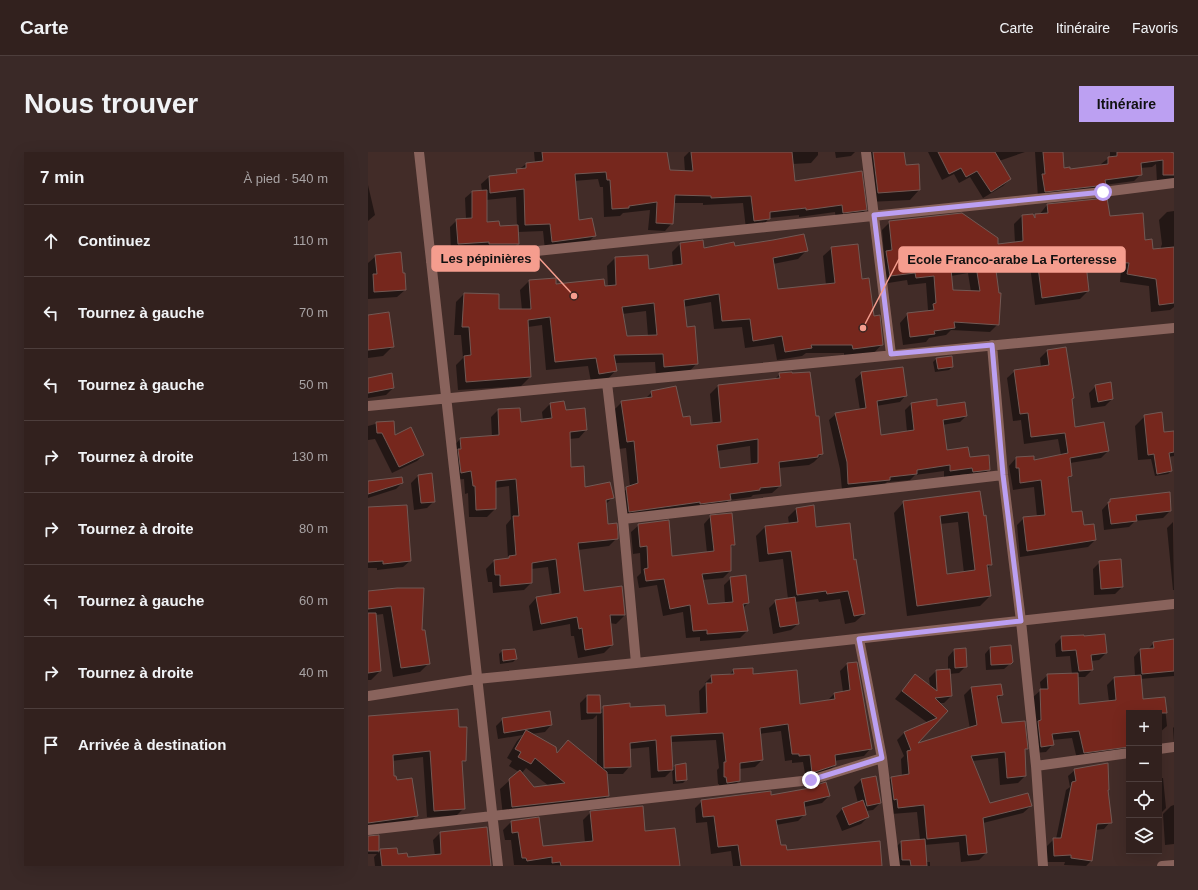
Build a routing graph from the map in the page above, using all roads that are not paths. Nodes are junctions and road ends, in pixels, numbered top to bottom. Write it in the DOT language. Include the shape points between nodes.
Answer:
graph roads {
  1 [pos="419,152"];
  2 [pos="866,152"];
  3 [pos="1174,183"];
  4 [pos="874,215"];
  5 [pos="431,262"];
  6 [pos="1174,328"];
  7 [pos="992,345"];
  8 [pos="891,354"];
  9 [pos="607,382"];
  10 [pos="446,397"];
  11 [pos="368,406"];
  12 [pos="1003,475"];
  13 [pos="623,519"];
  14 [pos="1174,604"];
  15 [pos="1021,621"];
  16 [pos="859,639"];
  17 [pos="636,663"];
  18 [pos="477,679"];
  19 [pos="368,696"];
  20 [pos="1174,747"];
  21 [pos="1162,749"];
  22 [pos="1126,753"];
  23 [pos="882,758"];
  24 [pos="1036,766"];
  25 [pos="492,816"];
  26 [pos="368,830"];
  27 [pos="1174,865"];
  28 [pos="498,866"];
  29 [pos="895,866"];
  30 [pos="1043,866"];
  31 [pos="1162,866"];
  1 -- 5 [label="street"];
  2 -- 4 [label="street"];
  3 -- 4 [label="street"];
  4 -- 5 [label="street"];
  4 -- 8 [label="street"];
  5 -- 10 [label="street"];
  6 -- 7 [label="street"];
  7 -- 8 [label="street"];
  7 -- 12 [label="street"];
  8 -- 9 [label="street"];
  9 -- 10 [label="street"];
  9 -- 13 [label="street"];
  10 -- 11 [label="street"];
  10 -- 18 [label="street"];
  12 -- 13 [label="street"];
  12 -- 15 [label="street"];
  13 -- 17 [label="street"];
  14 -- 15 [label="street"];
  15 -- 16 [label="street"];
  15 -- 24 [label="street"];
  16 -- 17 [label="street"];
  16 -- 23 [label="street"];
  17 -- 18 [label="street"];
  18 -- 19 [label="street"];
  18 -- 25 [label="street"];
  20 -- 21 [label="street"];
  22 -- 24 [label="street"];
  23 -- 25 [label="street" via="811,780"];
  23 -- 29 [label="street"];
  24 -- 30 [label="street"];
  25 -- 26 [label="street"];
  25 -- 28 [label="street"];
  27 -- 31 [label="street"];
}
